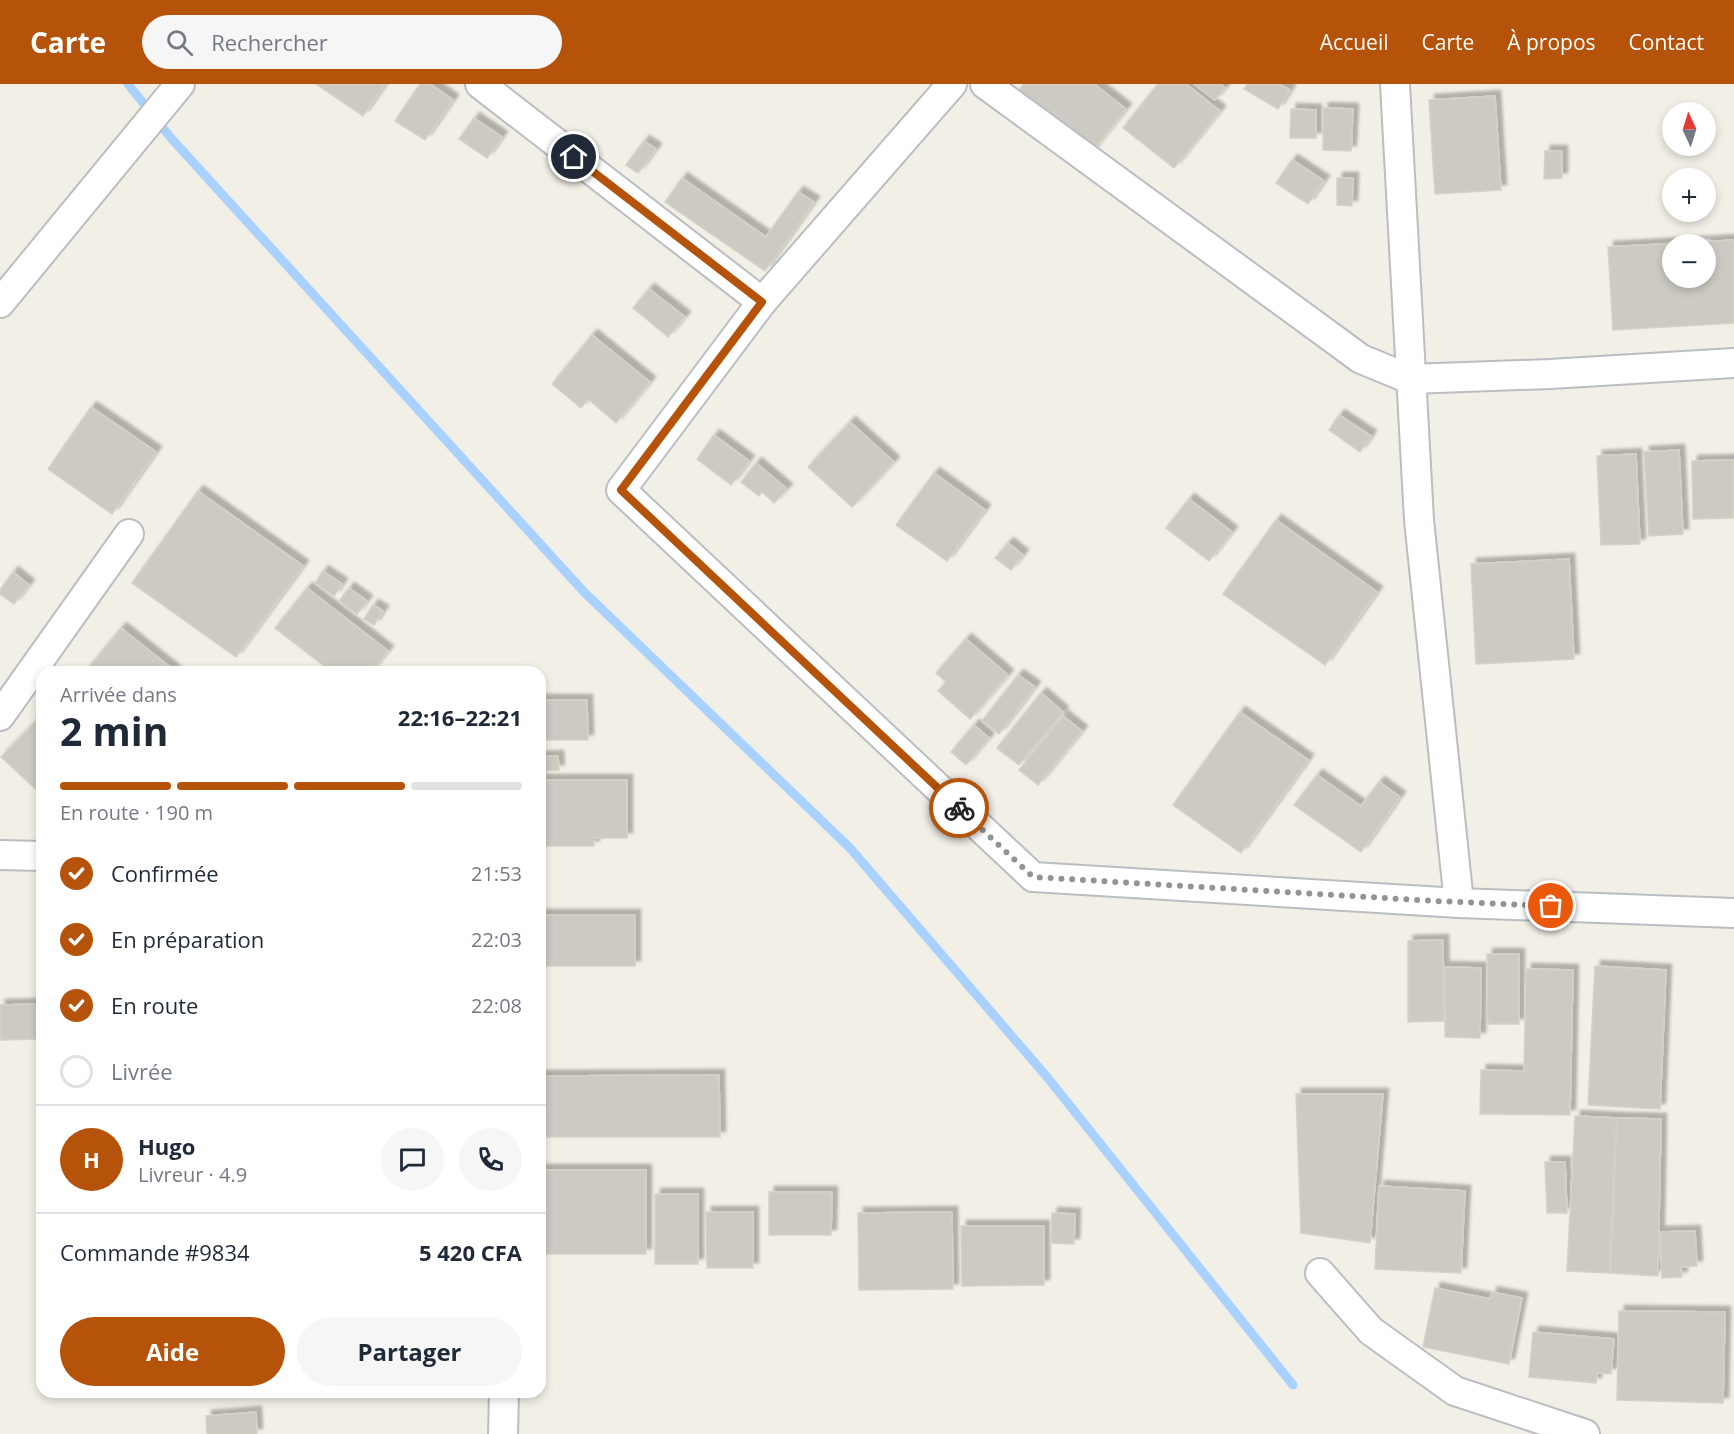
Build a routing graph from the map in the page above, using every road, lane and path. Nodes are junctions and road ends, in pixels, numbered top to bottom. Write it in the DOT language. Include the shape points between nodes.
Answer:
graph roads {
  1 [pos="180,84"];
  2 [pos="480,84"];
  3 [pos="952,84"];
  4 [pos="985,84"];
  5 [pos="1395,84"];
  6 [pos="762,302"];
  7 [pos="0,303"];
  8 [pos="1734,363"];
  9 [pos="1410,379"];
  10 [pos="129,534"];
  11 [pos="0,716"];
  12 [pos="0,855"];
  13 [pos="36,856"];
  14 [pos="1459,903"];
  15 [pos="1734,913"];
  16 [pos="1320,1273"];
  17 [pos="504,1398"];
  18 [pos="503,1434"];
  19 [pos="1585,1434"];
  1 -- 7 [label="street"];
  2 -- 6 [label="street"];
  3 -- 6 [label="street"];
  4 -- 9 [label="street" via="1361,359"];
  5 -- 9 [label="street"];
  6 -- 14 [label="street" via="621,490 1033,877"];
  8 -- 9 [label="street"];
  9 -- 14 [label="street" via="1419,520"];
  10 -- 11 [label="street"];
  12 -- 13 [label="street"];
  14 -- 15 [label="street"];
  16 -- 19 [label="street" via="1371,1331 1455,1391"];
  17 -- 18 [label="street"];
}
